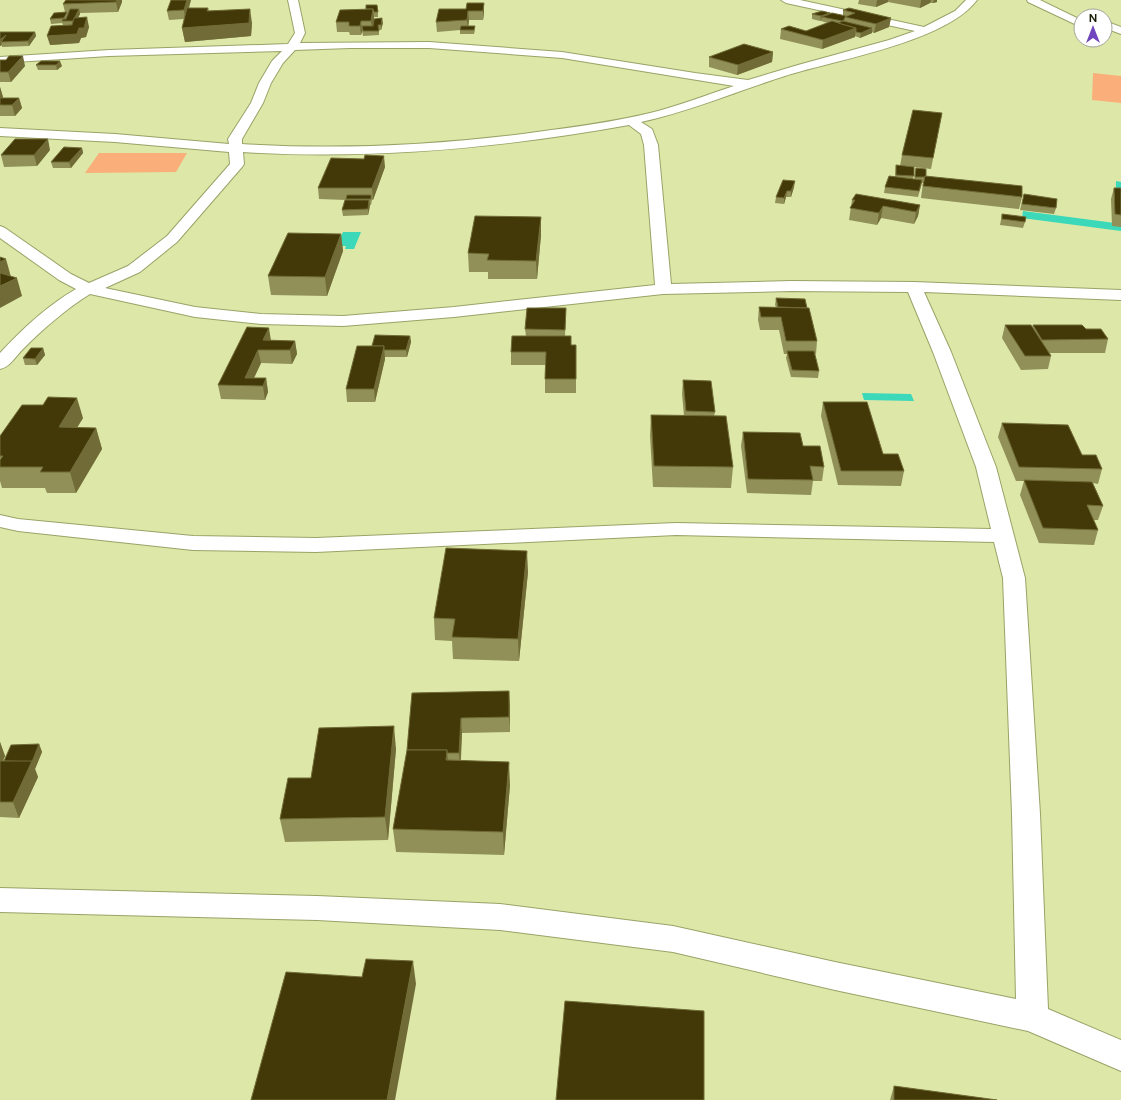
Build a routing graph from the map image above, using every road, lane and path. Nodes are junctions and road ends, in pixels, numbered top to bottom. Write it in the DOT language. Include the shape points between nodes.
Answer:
graph roads {
  1 [pos="293,0"];
  2 [pos="786,0"];
  3 [pos="972,0"];
  4 [pos="1032,0"];
  5 [pos="1073,20"];
  6 [pos="925,30"];
  7 [pos="292,47"];
  8 [pos="0,60"];
  9 [pos="695,77"];
  10 [pos="748,84"];
  11 [pos="713,98"];
  12 [pos="631,121"];
  13 [pos="0,132"];
  14 [pos="236,148"];
  15 [pos="0,231"];
  16 [pos="914,287"];
  17 [pos="88,289"];
  18 [pos="663,289"];
  19 [pos="1121,295"];
  20 [pos="0,364"];
  21 [pos="0,521"];
  22 [pos="1002,536"];
  23 [pos="0,900"];
  24 [pos="1032,1017"];
  25 [pos="1121,1056"];
  1 -- 7 [label="street" via="300,33"];
  2 -- 6 [label="street"];
  3 -- 6 [label="street" via="966,8"];
  4 -- 5 [label="street"];
  6 -- 10 [label="street" via="882,46"];
  7 -- 8 [label="street" via="109,53"];
  7 -- 9 [label="street" via="421,45 490,48 562,54"];
  7 -- 14 [label="street" via="278,61 265,83 257,103 235,139"];
  9 -- 10 [label="street"];
  9 -- 11 [label="street" via="706,83 713,92"];
  10 -- 11 [label="street"];
  11 -- 12 [label="street"];
  12 -- 14 [label="street" via="525,137 436,146 331,150"];
  12 -- 18 [label="street" via="648,132 651,145"];
  13 -- 14 [label="street"];
  14 -- 17 [label="street" via="237,164 172,239 134,269"];
  15 -- 17 [label="street" via="65,277"];
  16 -- 18 [label="street"];
  16 -- 19 [label="street"];
  16 -- 22 [label="street" via="986,467"];
  17 -- 18 [label="street" via="195,312 261,319 343,321 454,312"];
  17 -- 20 [label="street" via="66,302 16,346"];
  21 -- 22 [label="street" via="193,543 316,545 676,529"];
  22 -- 24 [label="street" via="1014,578 1026,814"];
  23 -- 24 [label="street" via="317,908 500,917 673,939"];
  24 -- 25 [label="street"];
}
